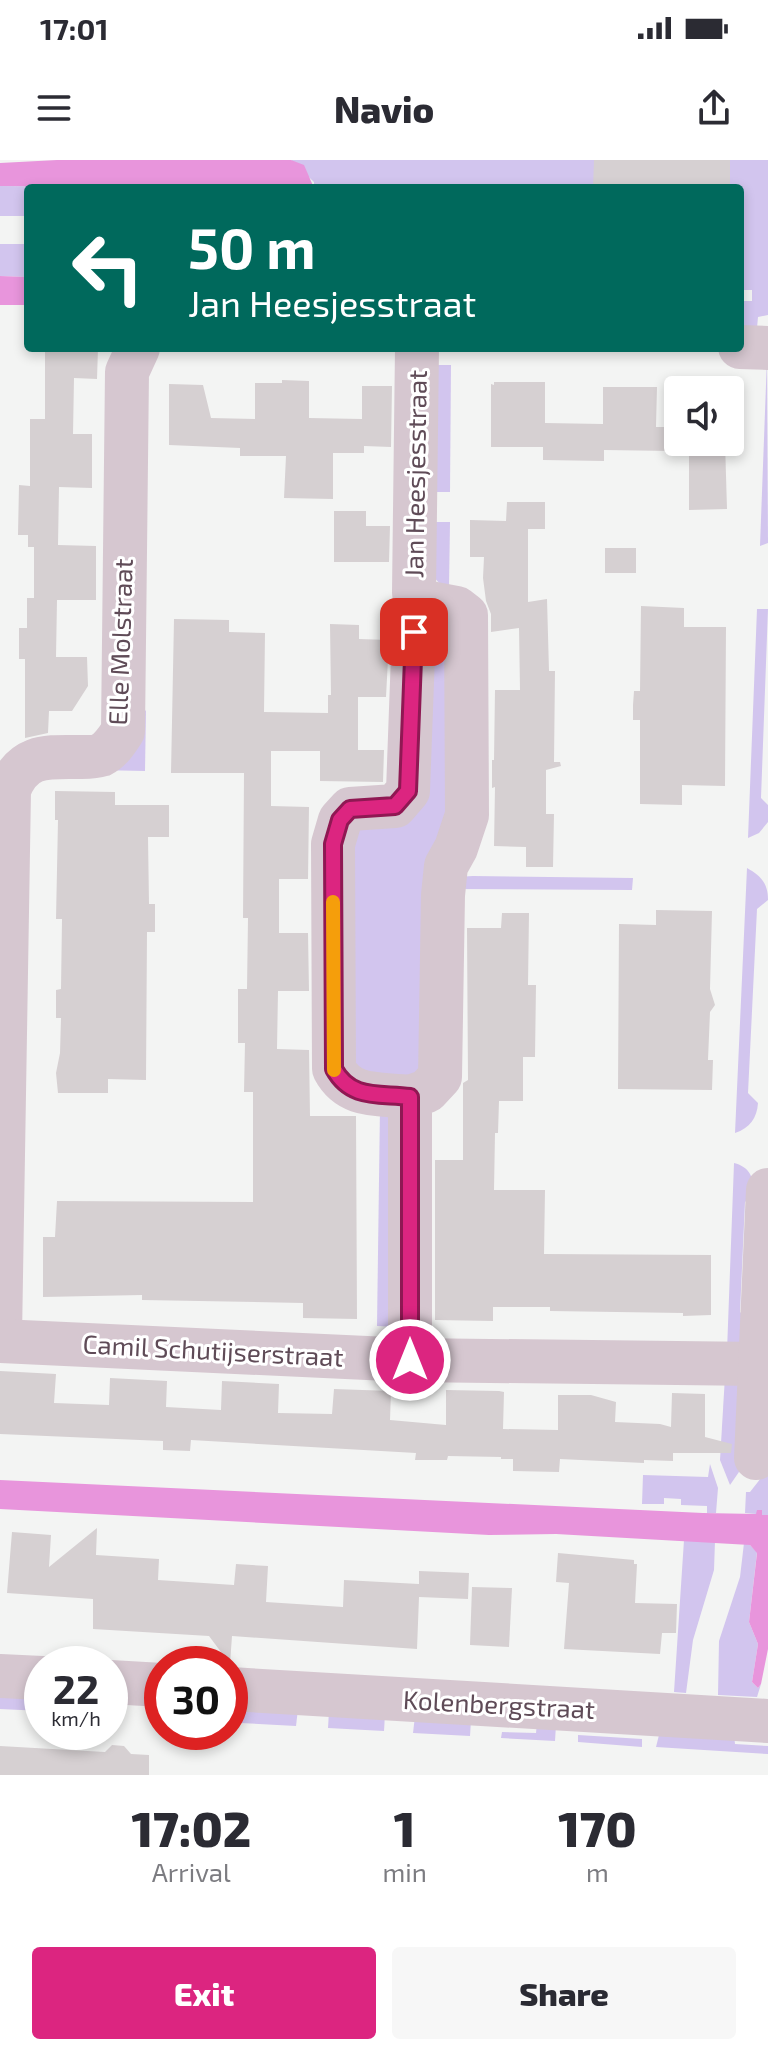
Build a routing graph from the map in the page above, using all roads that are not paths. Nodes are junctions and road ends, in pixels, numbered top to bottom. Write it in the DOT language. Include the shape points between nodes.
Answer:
graph roads {
  1 [pos="744,347"];
  2 [pos="768,348"];
  3 [pos="136,352"];
  4 [pos="417,352"];
  5 [pos="415,600"];
  6 [pos="410,1097"];
  7 [pos="768,1190"];
  8 [pos="0,1339"];
  9 [pos="410,1360"];
  10 [pos="761,1364"];
  11 [pos="756,1458"];
  12 [pos="0,1676"];
  13 [pos="24,1677"];
  14 [pos="248,1690"];
  15 [pos="768,1721"];
  1 -- 2 [label="street"];
  3 -- 8 [label="street, Elle Molstraat" via="127,372 123,731 98,756 30,762 15,774 9,790"];
  4 -- 5 [label="street, Jan Heesjesstraat"];
  5 -- 6 [label="street, Jan Heesjesstraat" via="457,608 466,615 467,815 446,866 443,895 440,1077 427,1091"];
  5 -- 6 [label="street, Jan Heesjesstraat" via="408,791 395,806 350,809 340,820 333,844 334,1069 357,1093"];
  6 -- 9 [label="street"];
  7 -- 10 [label="street"];
  8 -- 9 [label="street, Camil Schutijserstraat"];
  9 -- 10 [label="street, Camil Schutijserstraat"];
  10 -- 11 [label="street"];
  12 -- 13 [label="street"];
  14 -- 15 [label="street, Kolenbergstraat"];
}
